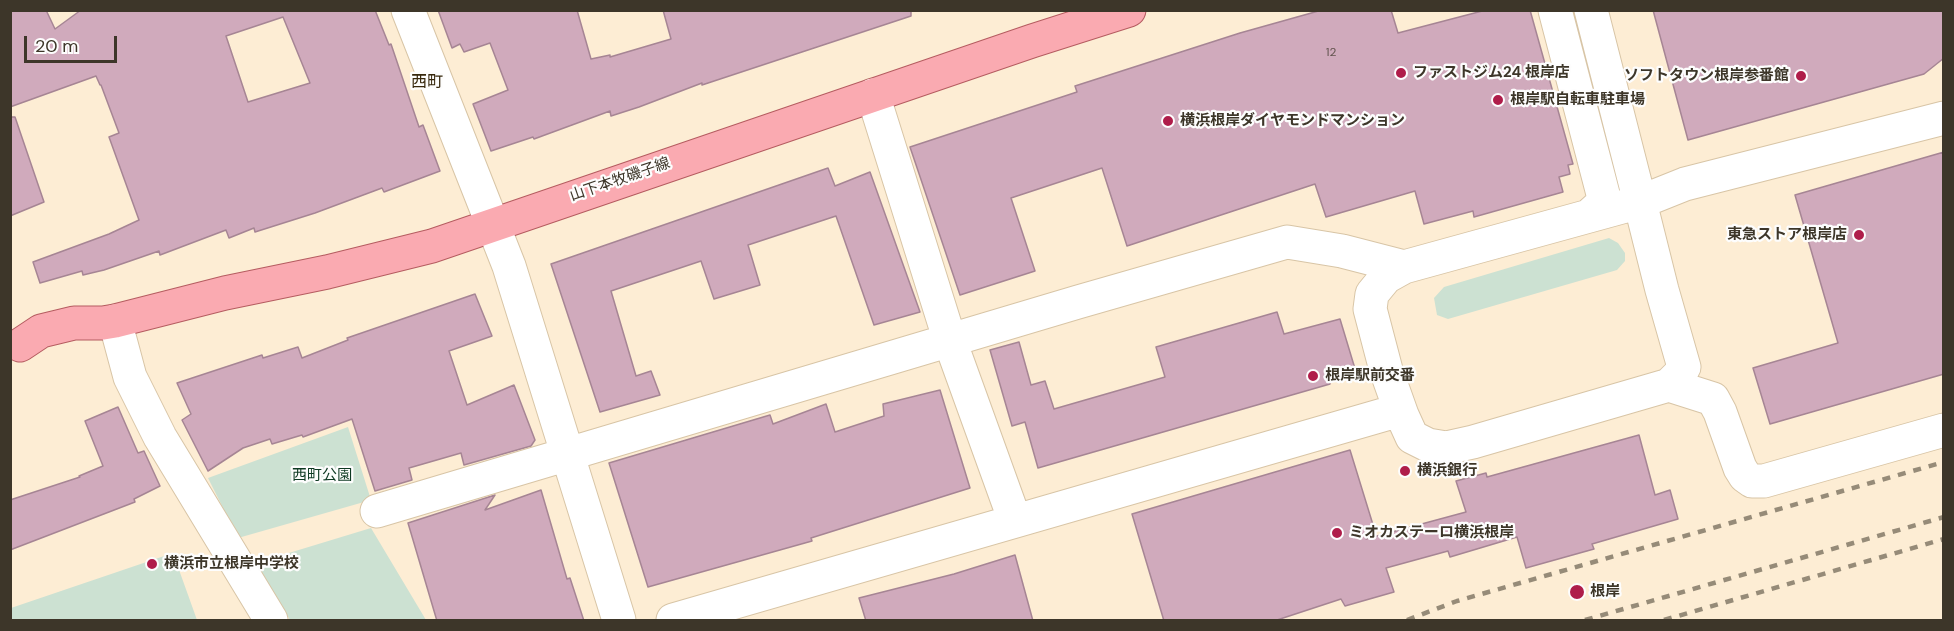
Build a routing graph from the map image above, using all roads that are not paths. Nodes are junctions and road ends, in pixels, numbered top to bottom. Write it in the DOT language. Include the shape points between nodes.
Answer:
graph roads {
  1 [pos="408,10"];
  2 [pos="1129,10"];
  3 [pos="1555,10"];
  4 [pos="1591,10"];
  5 [pos="873,95"];
  6 [pos="1944,118"];
  7 [pos="1640,202"];
  8 [pos="1590,215"];
  9 [pos="493,224"];
  10 [pos="1404,267"];
  11 [pos="109,322"];
  12 [pos="950,341"];
  13 [pos="15,346"];
  14 [pos="1669,385"];
  15 [pos="1400,410"];
  16 [pos="1944,430"];
  17 [pos="566,454"];
  18 [pos="377,511"];
  19 [pos="1015,520"];
  20 [pos="271,621"];
  21 [pos="619,621"];
  22 [pos="673,621"];
  1 -- 9 [label="street"];
  2 -- 5 [label="main road, 山下本牧磯子線"];
  3 -- 8 [label="street" via="1603,194 1602,204"];
  4 -- 7 [label="street"];
  5 -- 9 [label="main road, 山下本牧磯子線"];
  5 -- 12 [label="street"];
  6 -- 7 [label="street" via="1685,184"];
  7 -- 8 [label="street"];
  7 -- 14 [label="street" via="1684,367"];
  8 -- 10 [label="street"];
  9 -- 11 [label="main road, 山下本牧磯子線" via="411,251"];
  9 -- 17 [label="street"];
  10 -- 12 [label="street" via="1342,251 1287,243"];
  10 -- 15 [label="street" via="1386,277 1372,294 1370,309"];
  11 -- 13 [label="main road, 山下本牧磯子線" via="74,323 41,331"];
  11 -- 20 [label="street" via="130,377 160,437"];
  12 -- 17 [label="street"];
  12 -- 19 [label="street"];
  14 -- 15 [label="street" via="1446,448 1428,446 1412,437"];
  14 -- 16 [label="street" via="1713,399 1740,468 1752,481 1764,481"];
  15 -- 19 [label="street"];
  17 -- 18 [label="street"];
  17 -- 21 [label="street"];
  19 -- 22 [label="street"];
}
